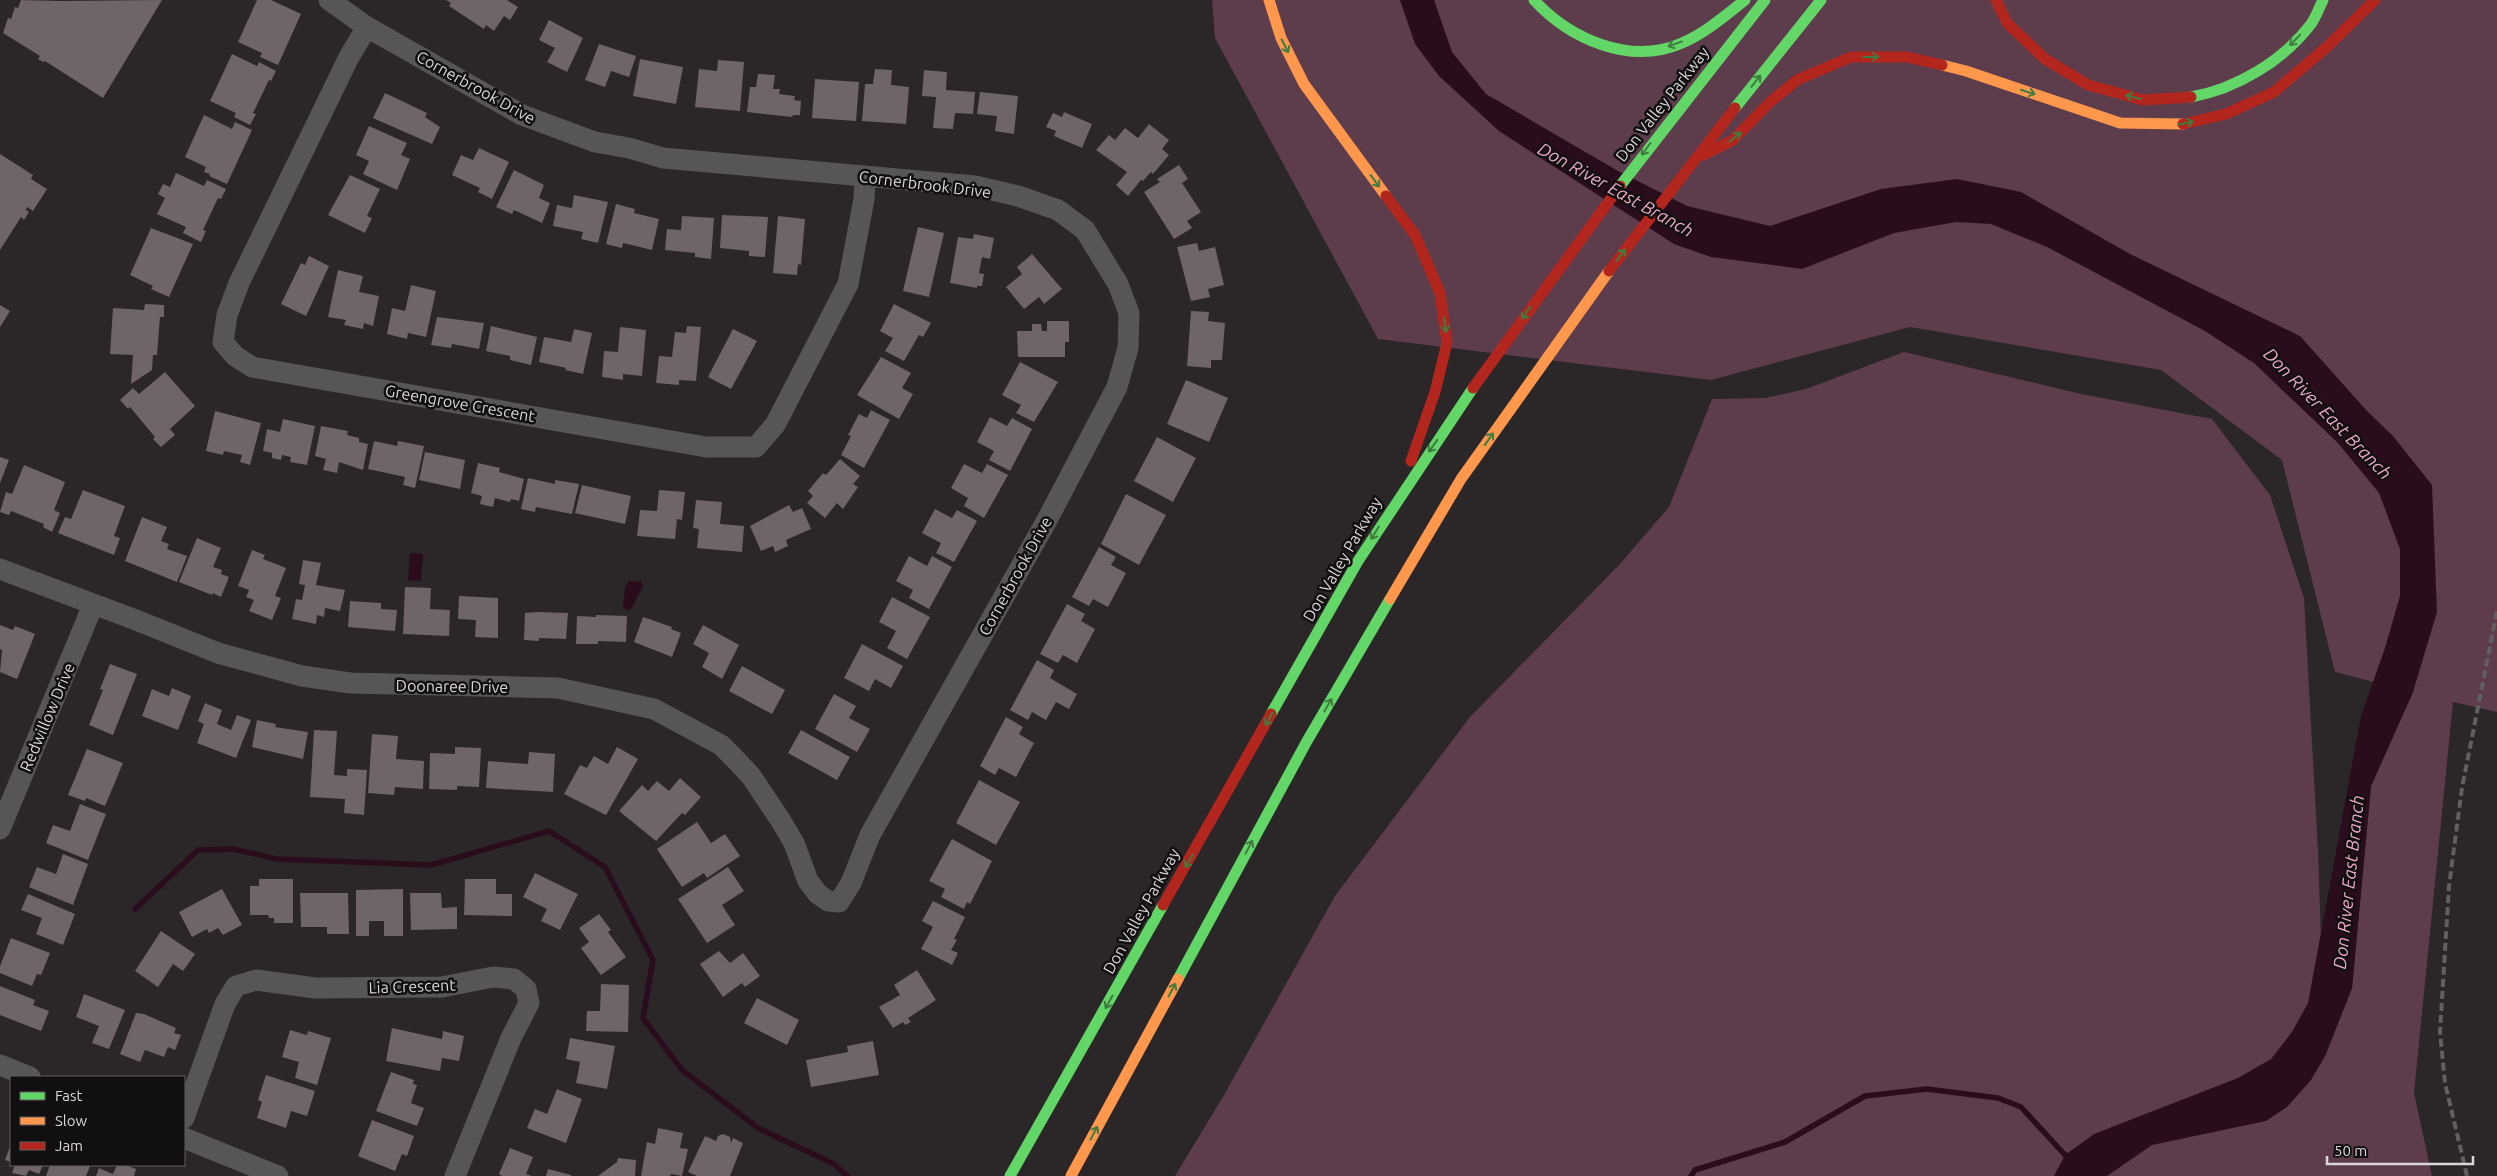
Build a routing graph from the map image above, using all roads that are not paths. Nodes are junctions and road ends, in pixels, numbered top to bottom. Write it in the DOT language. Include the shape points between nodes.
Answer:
graph roads {
  1 [pos="329,0"];
  2 [pos="1269,0"];
  3 [pos="1534,0"];
  4 [pos="1745,0"];
  5 [pos="1765,0"];
  6 [pos="1821,0"];
  7 [pos="1996,0"];
  8 [pos="2323,0"];
  9 [pos="2375,0"];
  10 [pos="367,27"];
  11 [pos="1693,160"];
  12 [pos="865,176"];
  13 [pos="1401,491"];
  14 [pos="0,569"];
  15 [pos="93,605"];
  16 [pos="0,829"];
  17 [pos="828,901"];
  18 [pos="0,1065"];
  19 [pos="28,1076"];
  20 [pos="185,1115"];
  21 [pos="185,1138"];
  22 [pos="278,1176"];
  23 [pos="455,1176"];
  24 [pos="1010,1176"];
  25 [pos="1071,1176"];
  1 -- 10 [label="street, Cornerbrook Drive"];
  2 -- 13 [label="highway, one-way" via="1281,38 1304,84 1415,235 1440,293 1448,343"];
  4 -- 3 [label="highway, one-way" via="1697,35 1672,46 1643,50 1623,49 1584,37 1562,26"];
  5 -- 13 [label="highway, Don Valley Parkway, one-way" via="1675,110 1554,273"];
  11 -- 6 [label="highway, one-way"];
  8 -- 7 [label="highway, one-way" via="2311,24 2274,61 2244,80 2193,97 2143,100 2088,85 2045,59 2007,23"];
  11 -- 9 [label="highway, one-way" via="1733,140 1769,103 1798,80 1850,58 1907,57 1966,71 2120,123 2177,124 2226,114 2274,92"];
  10 -- 12 [label="street, Cornerbrook Drive" via="522,115 595,142 663,158"];
  10 -- 12 [label="street, Greengrove Crescent" via="340,75 229,308 223,342 235,356 252,367 706,447 756,447 775,425 844,293 862,208"];
  25 -- 11 [label="highway, one-way" via="1307,741 1461,479 1592,294"];
  12 -- 17 [label="street, Cornerbrook Drive" via="975,186 1058,210 1085,230 1118,284 1129,314 1128,348 1117,387 870,835 851,883 838,902"];
  13 -- 24 [label="highway, Don Valley Parkway, one-way" via="1358,561"];
  14 -- 15 [label="street, Doonaree Drive"];
  15 -- 16 [label="street, Redwillow Drive"];
  15 -- 17 [label="street, Doonaree Drive" via="218,653 302,676 350,683 558,688 654,710 721,746 745,770 794,843 808,880"];
  18 -- 19 [label="street"];
  20 -- 23 [label="street, Lia Crescent" via="225,1004 236,986 256,980 315,988 442,988 493,977 514,979 526,989 529,1003 511,1038"];
  21 -- 22 [label="street"];
}
